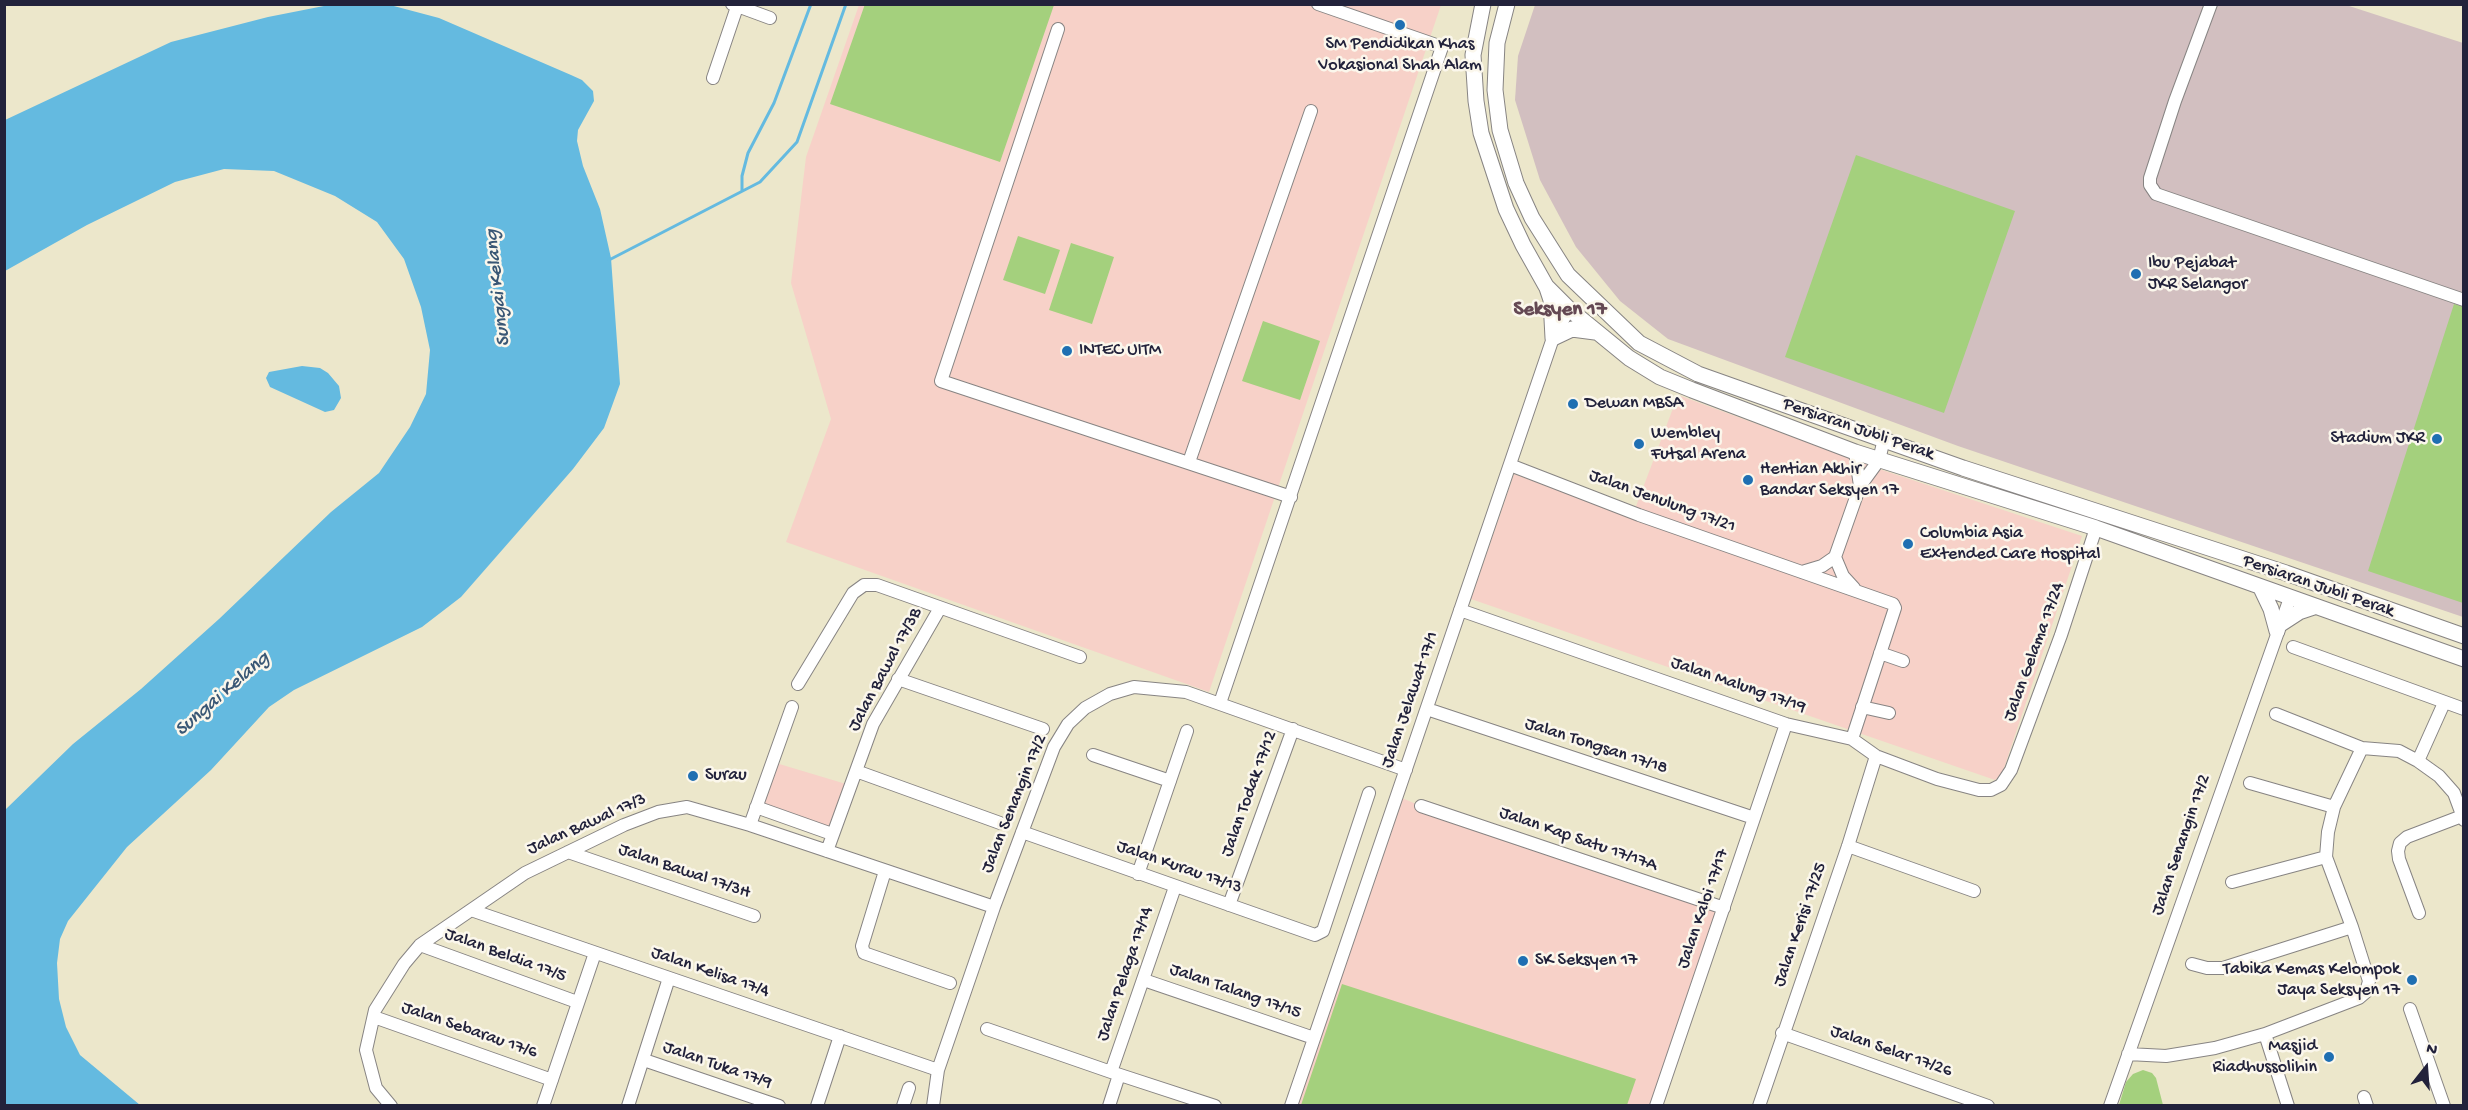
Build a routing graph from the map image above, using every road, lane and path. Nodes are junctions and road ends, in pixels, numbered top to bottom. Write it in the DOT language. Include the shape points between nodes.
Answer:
graph roads {
  1 [pos="1318,4"];
  2 [pos="1483,4"];
  3 [pos="1507,4"];
  4 [pos="2211,4"];
  5 [pos="736,5"];
  6 [pos="770,18"];
  7 [pos="1058,29"];
  8 [pos="713,78"];
  9 [pos="1311,111"];
  10 [pos="1568,275"];
  11 [pos="1546,286"];
  12 [pos="2463,300"];
  13 [pos="1569,309"];
  14 [pos="1595,332"];
  15 [pos="1553,338"];
  16 [pos="1884,439"];
  17 [pos="1855,452"];
  18 [pos="1879,460"];
  19 [pos="1189,462"];
  20 [pos="1510,465"];
  21 [pos="1860,486"];
  22 [pos="1291,497"];
  23 [pos="2096,528"];
  24 [pos="1835,557"];
  25 [pos="1802,572"];
  26 [pos="2286,573"];
  27 [pos="2261,588"];
  28 [pos="1863,594"];
  29 [pos="2290,598"];
  30 [pos="2314,607"];
  31 [pos="940,608"];
  32 [pos="1460,610"];
  33 [pos="2278,628"];
  34 [pos="2463,636"];
  35 [pos="2293,647"];
  36 [pos="1880,653"];
  37 [pos="1080,657"];
  38 [pos="2463,659"];
  39 [pos="1903,661"];
  40 [pos="898,679"];
  41 [pos="798,684"];
  42 [pos="2444,703"];
  43 [pos="1220,704"];
  44 [pos="792,707"];
  45 [pos="1862,707"];
  46 [pos="1426,709"];
  47 [pos="2463,709"];
  48 [pos="1889,713"];
  49 [pos="2276,714"];
  50 [pos="1786,724"];
  51 [pos="1043,729"];
  52 [pos="1293,729"];
  53 [pos="1187,731"];
  54 [pos="1852,739"];
  55 [pos="2362,748"];
  56 [pos="1093,755"];
  57 [pos="1876,756"];
  58 [pos="2418,761"];
  59 [pos="1406,770"];
  60 [pos="856,771"];
  61 [pos="1170,781"];
  62 [pos="2250,783"];
  63 [pos="2001,785"];
  64 [pos="1369,793"];
  65 [pos="1420,806"];
  66 [pos="756,807"];
  67 [pos="2334,807"];
  68 [pos="1754,818"];
  69 [pos="2463,818"];
  70 [pos="1000,823"];
  71 [pos="750,825"];
  72 [pos="1022,832"];
  73 [pos="832,834"];
  74 [pos="1848,846"];
  75 [pos="827,851"];
  76 [pos="568,852"];
  77 [pos="2326,857"];
  78 [pos="885,871"];
  79 [pos="1138,874"];
  80 [pos="2232,882"];
  81 [pos="1175,887"];
  82 [pos="1974,891"];
  83 [pos="1229,905"];
  84 [pos="994,907"];
  85 [pos="1724,908"];
  86 [pos="471,910"];
  87 [pos="2419,913"];
  88 [pos="754,916"];
  89 [pos="2352,927"];
  90 [pos="420,945"];
  91 [pos="595,953"];
  92 [pos="2192,964"];
  93 [pos="669,978"];
  94 [pos="1144,980"];
  95 [pos="950,983"];
  96 [pos="577,1002"];
  97 [pos="2410,1009"];
  98 [pos="374,1017"];
  99 [pos="987,1029"];
  100 [pos="1782,1033"];
  101 [pos="2265,1034"];
  102 [pos="840,1036"];
  103 [pos="1314,1038"];
  104 [pos="2128,1054"];
  105 [pos="644,1060"];
  106 [pos="938,1070"];
  107 [pos="1115,1073"];
  108 [pos="552,1080"];
  109 [pos="909,1088"];
  110 [pos="391,1106"];
  111 [pos="543,1106"];
  112 [pos="628,1106"];
  113 [pos="779,1106"];
  114 [pos="817,1106"];
  115 [pos="903,1106"];
  116 [pos="933,1106"];
  117 [pos="1109,1106"];
  118 [pos="1215,1106"];
  119 [pos="1291,1106"];
  120 [pos="1656,1106"];
  121 [pos="1759,1106"];
  122 [pos="1988,1106"];
  123 [pos="2110,1106"];
  124 [pos="2288,1106"];
  125 [pos="2444,1106"];
  1 -- 22 [label="street" via="1442,47"];
  2 -- 11 [label="main road, Persiaran Jubli Perak" via="1473,55 1481,133 1506,208"];
  3 -- 10 [label="main road, Persiaran Jubli Perak" via="1497,44 1495,90 1500,130 1516,183 1532,218"];
  4 -- 12 [label="street" via="2150,178 2156,194"];
  5 -- 6 [label="street"];
  5 -- 8 [label="street"];
  7 -- 19 [label="street" via="941,381"];
  9 -- 19 [label="street"];
  10 -- 13 [label="main road" via="1572,288"];
  10 -- 16 [label="main road, Persiaran Jubli Perak" via="1639,343 1665,358 1698,374"];
  11 -- 13 [label="main road, Persiaran Jubli Perak"];
  11 -- 15 [label="main road" via="1551,300"];
  13 -- 14 [label="main road, Persiaran Jubli Perak"];
  13 -- 15 [label="street, Jalan Jelawat 17/1"];
  14 -- 15 [label="main road" via="1572,329"];
  14 -- 17 [label="main road, Persiaran Jubli Perak" via="1660,376"];
  15 -- 20 [label="street, Jalan Jelawat 17/1"];
  16 -- 18 [label="street"];
  16 -- 26 [label="main road, Persiaran Jubli Perak"];
  17 -- 18 [label="main road, Persiaran Jubli Perak"];
  17 -- 21 [label="street"];
  18 -- 21 [label="street"];
  18 -- 23 [label="main road, Persiaran Jubli Perak"];
  19 -- 22 [label="street"];
  20 -- 25 [label="street, Jalan Jenulung 17/21"];
  20 -- 32 [label="street, Jalan Jelawat 17/1"];
  21 -- 24 [label="street"];
  22 -- 43 [label="street"];
  23 -- 27 [label="main road, Persiaran Jubli Perak"];
  23 -- 63 [label="street, Jalan Gelama 17/24" via="2061,635 2011,770"];
  24 -- 25 [label="street"];
  24 -- 28 [label="street" via="1843,576"];
  25 -- 28 [label="street, Jalan Jenulung 17/21"];
  26 -- 29 [label="main road" via="2292,584"];
  26 -- 34 [label="main road, Persiaran Jubli Perak"];
  27 -- 29 [label="main road, Persiaran Jubli Perak"];
  27 -- 33 [label="main road"];
  28 -- 36 [label="street, Jalan Jenulung 17/21" via="1895,608"];
  29 -- 30 [label="main road, Persiaran Jubli Perak"];
  29 -- 33 [label="street, Jalan Senangin 17/2"];
  30 -- 33 [label="main road" via="2299,612"];
  30 -- 38 [label="main road, Persiaran Jubli Perak"];
  31 -- 37 [label="street"];
  31 -- 40 [label="street, Jalan Bawal 17/3B"];
  31 -- 41 [label="street" via="877,585 864,585 853,593"];
  32 -- 46 [label="street, Jalan Jelawat 17/1"];
  32 -- 50 [label="street, Jalan Malung 17/19"];
  33 -- 104 [label="street, Jalan Senangin 17/2"];
  35 -- 42 [label="street"];
  36 -- 39 [label="street"];
  36 -- 45 [label="street"];
  40 -- 51 [label="street"];
  40 -- 60 [label="street, Jalan Bawal 17/3B" via="873,724"];
  42 -- 47 [label="street"];
  42 -- 58 [label="street"];
  43 -- 52 [label="street, Jalan Senangin 17/2"];
  43 -- 72 [label="street, Jalan Senangin 17/2" via="1186,692 1134,687 1110,694 1085,708 1068,724 1054,747"];
  44 -- 66 [label="street"];
  45 -- 48 [label="street"];
  45 -- 54 [label="street"];
  46 -- 59 [label="street, Jalan Jelawat 17/1"];
  46 -- 68 [label="street, Jalan Tongsan 17/18"];
  49 -- 55 [label="street"];
  50 -- 54 [label="street, Jalan Malung 17/19"];
  50 -- 68 [label="street, Jalan Kaloi 17/17"];
  52 -- 59 [label="street, Jalan Senangin 17/2"];
  52 -- 83 [label="street, Jalan Todak 17/12"];
  53 -- 61 [label="street"];
  54 -- 57 [label="street, Jalan Malung 17/19"];
  55 -- 58 [label="street" via="2399,751"];
  55 -- 67 [label="street"];
  56 -- 61 [label="street"];
  57 -- 63 [label="street, Jalan Malung 17/19" via="1979,790"];
  57 -- 74 [label="street, Jalan Kerisi 17/25"];
  58 -- 69 [label="street" via="2439,776 2454,794"];
  59 -- 103 [label="street, Jalan Jelawat 17/1"];
  60 -- 70 [label="street"];
  60 -- 73 [label="street, Jalan Bawal 17/3B"];
  61 -- 79 [label="street"];
  62 -- 67 [label="street"];
  64 -- 83 [label="street, Jalan Kurau 17/13" via="1323,931 1316,935"];
  65 -- 85 [label="street, Jalan Kap Satu 17/17A"];
  66 -- 71 [label="street"];
  66 -- 73 [label="street"];
  67 -- 77 [label="street"];
  68 -- 85 [label="street, Jalan Kaloi 17/17"];
  69 -- 87 [label="street" via="2400,843 2399,859"];
  71 -- 75 [label="street, Jalan Bawal 17/3"];
  71 -- 76 [label="street, Jalan Bawal 17/3" via="687,807 658,812"];
  72 -- 79 [label="street, Jalan Kurau 17/13"];
  72 -- 84 [label="street, Jalan Senangin 17/2"];
  73 -- 75 [label="street, Jalan Bawal 17/3B"];
  74 -- 82 [label="street"];
  74 -- 100 [label="street, Jalan Kerisi 17/25"];
  75 -- 78 [label="street, Jalan Bawal 17/3"];
  76 -- 86 [label="street, Jalan Bawal 17/3" via="525,873"];
  76 -- 88 [label="street, Jalan Bawal 17/3H"];
  77 -- 80 [label="street"];
  77 -- 89 [label="street"];
  78 -- 84 [label="street, Jalan Bawal 17/3"];
  78 -- 95 [label="street" via="862,946 864,952"];
  79 -- 81 [label="street, Jalan Kurau 17/13"];
  81 -- 83 [label="street, Jalan Kurau 17/13"];
  81 -- 94 [label="street, Jalan Pelaga 17/14"];
  84 -- 106 [label="street, Jalan Senangin 17/2"];
  85 -- 120 [label="street, Jalan Kaloi 17/17"];
  86 -- 90 [label="street, Jalan Bawal 17/3"];
  86 -- 91 [label="street, Jalan Kelisa 17/4"];
  89 -- 92 [label="street" via="2223,968"];
  89 -- 101 [label="street" via="2369,981 2366,992"];
  90 -- 96 [label="street, Jalan Beldia 17/5"];
  90 -- 98 [label="street, Jalan Bawal 17/3" via="404,964"];
  91 -- 93 [label="street, Jalan Kelisa 17/4"];
  91 -- 96 [label="street"];
  93 -- 102 [label="street, Jalan Kelisa 17/4"];
  93 -- 105 [label="street"];
  94 -- 103 [label="street, Jalan Talang 17/15"];
  94 -- 107 [label="street, Jalan Pelaga 17/14"];
  96 -- 108 [label="street"];
  97 -- 125 [label="street"];
  98 -- 108 [label="street, Jalan Sebarau 17/6"];
  98 -- 110 [label="street, Jalan Bawal 17/3" via="366,1050 376,1088"];
  99 -- 107 [label="street"];
  100 -- 121 [label="street, Jalan Kerisi 17/25"];
  100 -- 122 [label="street, Jalan Selar 17/26"];
  101 -- 104 [label="street" via="2166,1056"];
  101 -- 124 [label="street"];
  102 -- 106 [label="street, Jalan Kelisa 17/4"];
  102 -- 114 [label="street"];
  103 -- 119 [label="street, Jalan Jelawat 17/1"];
  104 -- 123 [label="street, Jalan Senangin 17/2"];
  105 -- 112 [label="street"];
  105 -- 113 [label="street, Jalan Tuka 17/9"];
  106 -- 116 [label="street, Jalan Senangin 17/2"];
  107 -- 117 [label="street, Jalan Pelaga 17/14"];
  107 -- 118 [label="street"];
  108 -- 111 [label="street"];
  109 -- 115 [label="street"];
}
